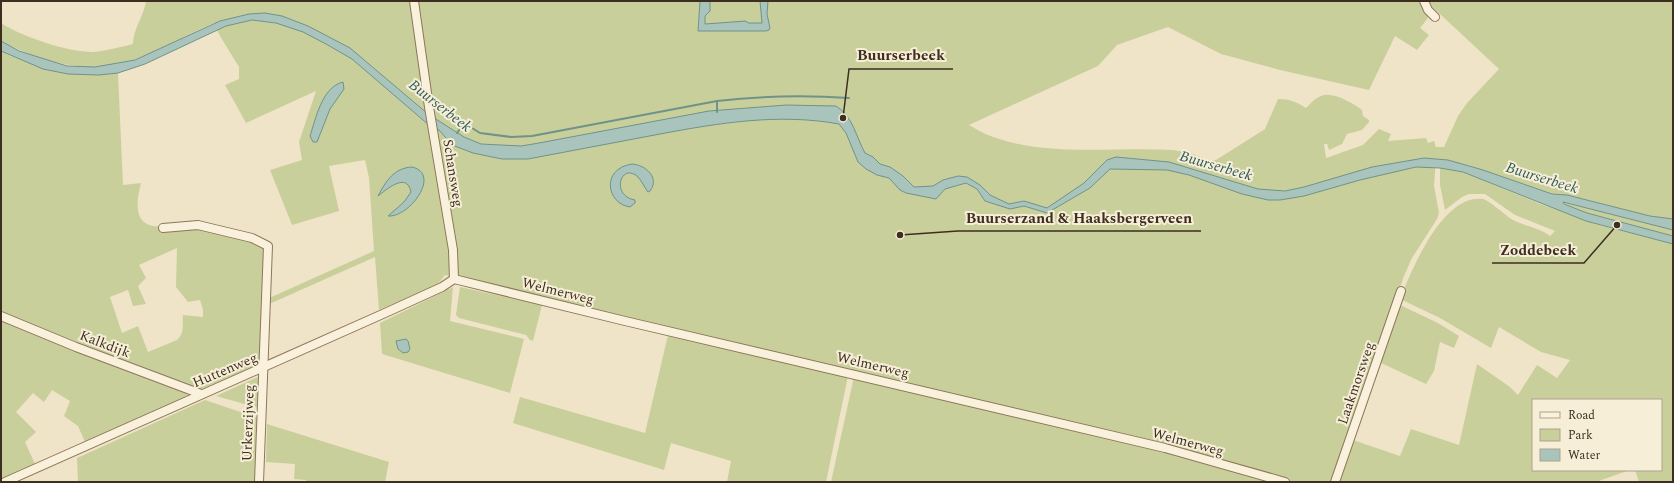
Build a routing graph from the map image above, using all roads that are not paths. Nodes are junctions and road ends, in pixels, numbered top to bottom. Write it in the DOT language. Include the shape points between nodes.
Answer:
graph roads {
  1 [pos="414,1"];
  2 [pos="1424,1"];
  3 [pos="1435,17"];
  4 [pos="163,228"];
  5 [pos="454,279"];
  6 [pos="1401,291"];
  7 [pos="1,316"];
  8 [pos="263,368"];
  9 [pos="201,394"];
  10 [pos="5,482"];
  11 [pos="259,482"];
  12 [pos="1285,482"];
  13 [pos="1335,482"];
  1 -- 5 [label="street, Schansweg" via="453,250"];
  2 -- 3 [label="street"];
  4 -- 8 [label="street, Urkerzijweg" via="198,225 252,238 268,246"];
  5 -- 8 [label="street, Huttenweg" via="442,287"];
  5 -- 12 [label="street, Welmerweg" via="1165,448"];
  6 -- 13 [label="street, Laakmorsweg"];
  7 -- 9 [label="street, Kalkdijk" via="90,353"];
  8 -- 9 [label="street, Huttenweg"];
  8 -- 11 [label="street, Urkerzijweg"];
  9 -- 10 [label="street, Huttenweg"];
}
